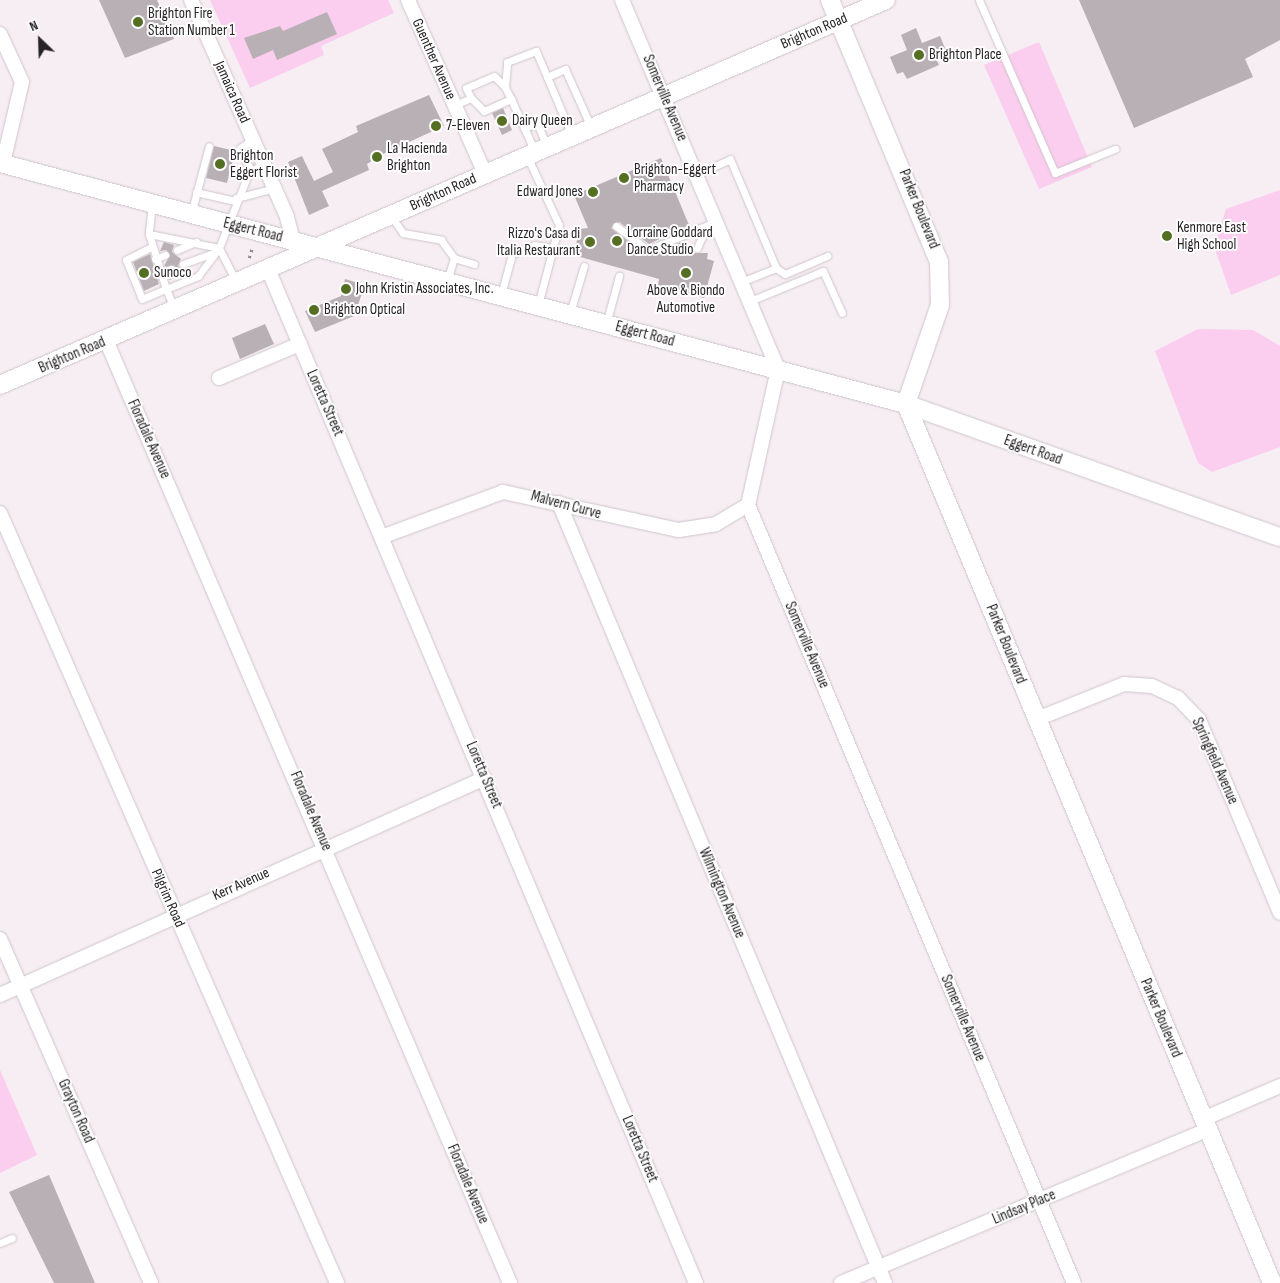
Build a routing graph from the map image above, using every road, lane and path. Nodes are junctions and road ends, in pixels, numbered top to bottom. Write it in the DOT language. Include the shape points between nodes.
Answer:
graph roads {
  1 [pos="191,0"];
  2 [pos="408,0"];
  3 [pos="622,0"];
  4 [pos="830,0"];
  5 [pos="886,0"];
  6 [pos="979,0"];
  7 [pos="838,20"];
  8 [pos="0,34"];
  9 [pos="547,78"];
  10 [pos="505,87"];
  11 [pos="664,96"];
  12 [pos="471,98"];
  13 [pos="511,99"];
  14 [pos="455,105"];
  15 [pos="524,128"];
  16 [pos="591,128"];
  17 [pos="572,136"];
  18 [pos="253,139"];
  19 [pos="209,146"];
  20 [pos="1115,149"];
  21 [pos="537,151"];
  22 [pos="1,163"];
  23 [pos="264,164"];
  24 [pos="251,171"];
  25 [pos="485,174"];
  26 [pos="697,174"];
  27 [pos="275,188"];
  28 [pos="196,192"];
  29 [pos="235,200"];
  30 [pos="152,203"];
  31 [pos="191,214"];
  32 [pos="390,215"];
  33 [pos="712,223"];
  34 [pos="226,224"];
  35 [pos="616,226"];
  36 [pos="149,234"];
  37 [pos="293,241"];
  38 [pos="196,242"];
  39 [pos="151,247"];
  40 [pos="317,247"];
  41 [pos="252,248"];
  42 [pos="553,248"];
  43 [pos="697,248"];
  44 [pos="177,250"];
  45 [pos="216,250"];
  46 [pos="165,255"];
  47 [pos="827,256"];
  48 [pos="249,258"];
  49 [pos="454,258"];
  50 [pos="155,259"];
  51 [pos="183,264"];
  52 [pos="474,264"];
  53 [pos="584,266"];
  54 [pos="776,268"];
  55 [pos="172,269"];
  56 [pos="268,269"];
  57 [pos="160,273"];
  58 [pos="619,276"];
  59 [pos="447,282"];
  60 [pos="742,282"];
  61 [pos="236,283"];
  62 [pos="166,289"];
  63 [pos="501,296"];
  64 [pos="750,301"];
  65 [pos="537,305"];
  66 [pos="176,310"];
  67 [pos="842,313"];
  68 [pos="569,314"];
  69 [pos="606,324"];
  70 [pos="106,340"];
  71 [pos="300,344"];
  72 [pos="778,369"];
  73 [pos="219,378"];
  74 [pos="0,385"];
  75 [pos="906,404"];
  76 [pos="559,503"];
  77 [pos="748,505"];
  78 [pos="0,513"];
  79 [pos="384,536"];
  80 [pos="1280,537"];
  81 [pos="1037,719"];
  82 [pos="485,778"];
  83 [pos="326,846"];
  84 [pos="1280,912"];
  85 [pos="175,914"];
  86 [pos="0,939"];
  87 [pos="21,986"];
  88 [pos="0,995"];
  89 [pos="1280,1086"];
  90 [pos="1205,1125"];
  91 [pos="1039,1200"];
  92 [pos="12,1238"];
  93 [pos="0,1243"];
  94 [pos="878,1268"];
  95 [pos="151,1283"];
  96 [pos="337,1283"];
  97 [pos="510,1283"];
  98 [pos="696,1283"];
  99 [pos="841,1283"];
  100 [pos="885,1283"];
  101 [pos="1074,1283"];
  102 [pos="1272,1283"];
  1 -- 18 [label="street, Jamaica Road"];
  2 -- 14 [label="street, Guenther Avenue"];
  3 -- 11 [label="street, Somerville Avenue"];
  4 -- 7 [label="street, Parker Boulevard"];
  5 -- 7 [label="street, Brighton Road"];
  6 -- 20 [label="lane" via="1055,173"];
  7 -- 11 [label="street, Brighton Road"];
  7 -- 75 [label="street, Parker Boulevard" via="940,262 940,305"];
  8 -- 22 [label="street" via="22,82"];
  9 -- 10 [label="lane" via="536,51 507,62"];
  9 -- 16 [label="lane" via="565,69"];
  9 -- 17 [label="lane"];
  10 -- 12 [label="lane" via="494,76 466,88"];
  10 -- 13 [label="lane"];
  11 -- 16 [label="street, Brighton Road"];
  11 -- 26 [label="street, Somerville Avenue"];
  12 -- 13 [label="lane" via="484,111"];
  12 -- 14 [label="lane"];
  13 -- 15 [label="lane"];
  14 -- 25 [label="street, Guenther Avenue"];
  15 -- 21 [label="lane"];
  15 -- 21 [label="lane" via="537,123"];
  16 -- 17 [label="street, Brighton Road"];
  17 -- 21 [label="street, Brighton Road"];
  18 -- 23 [label="street, Jamaica Road"];
  18 -- 24 [label="lane" via="240,148"];
  19 -- 28 [label="lane"];
  21 -- 25 [label="street, Brighton Road"];
  21 -- 42 [label="lane" via="559,225"];
  22 -- 30 [label="street, Eggert Road"];
  23 -- 24 [label="lane"];
  23 -- 27 [label="street, Jamaica Road"];
  24 -- 29 [label="lane"];
  25 -- 32 [label="street, Brighton Road"];
  26 -- 33 [label="street, Somerville Avenue"];
  26 -- 54 [label="lane" via="730,159"];
  27 -- 29 [label="lane"];
  27 -- 37 [label="street, Jamaica Road"];
  28 -- 29 [label="lane"];
  28 -- 31 [label="lane"];
  29 -- 34 [label="lane"];
  30 -- 31 [label="street, Eggert Road"];
  30 -- 36 [label="lane"];
  31 -- 34 [label="street, Eggert Road"];
  32 -- 40 [label="street, Brighton Road"];
  32 -- 49 [label="lane" via="403,233 441,240"];
  33 -- 35 [label="lane" via="648,250"];
  33 -- 43 [label="lane"];
  33 -- 60 [label="street, Somerville Avenue"];
  34 -- 37 [label="street, Eggert Road"];
  34 -- 45 [label="lane"];
  36 -- 38 [label="lane"];
  36 -- 39 [label="lane"];
  37 -- 40 [label="street, Eggert Road"];
  38 -- 44 [label="lane"];
  38 -- 45 [label="lane"];
  39 -- 50 [label="lane"];
  39 -- 62 [label="lane" via="126,260 142,299"];
  40 -- 56 [label="street, Brighton Road"];
  40 -- 59 [label="street, Eggert Road"];
  41 -- 48 [label="path"];
  42 -- 63 [label="lane" via="534,245 512,254"];
  42 -- 65 [label="lane"];
  45 -- 51 [label="lane"];
  45 -- 61 [label="lane"];
  45 -- 62 [label="lane" via="198,276"];
  46 -- 50 [label="lane"];
  47 -- 54 [label="lane" via="784,274"];
  49 -- 52 [label="lane"];
  49 -- 59 [label="lane"];
  50 -- 57 [label="lane"];
  53 -- 68 [label="lane"];
  54 -- 60 [label="lane"];
  55 -- 57 [label="lane"];
  56 -- 61 [label="street, Brighton Road"];
  56 -- 71 [label="street, Loretta Street"];
  57 -- 62 [label="lane"];
  58 -- 69 [label="lane"];
  59 -- 63 [label="street, Eggert Road"];
  60 -- 64 [label="street, Somerville Avenue"];
  61 -- 66 [label="street, Brighton Road"];
  62 -- 66 [label="lane"];
  63 -- 65 [label="street, Eggert Road"];
  64 -- 67 [label="lane" via="823,271"];
  64 -- 72 [label="street, Somerville Avenue"];
  65 -- 68 [label="street, Eggert Road"];
  66 -- 70 [label="street, Brighton Road"];
  68 -- 69 [label="street, Eggert Road"];
  69 -- 72 [label="street, Eggert Road"];
  70 -- 74 [label="street, Brighton Road"];
  70 -- 83 [label="street, Floradale Avenue"];
  71 -- 73 [label="street"];
  71 -- 79 [label="street, Loretta Street"];
  72 -- 75 [label="street, Eggert Road"];
  72 -- 77 [label="street"];
  75 -- 80 [label="street, Eggert Road"];
  75 -- 81 [label="street, Parker Boulevard"];
  76 -- 77 [label="street, Malvern Curve" via="679,530 716,524"];
  76 -- 79 [label="street, Malvern Curve" via="517,492 487,494"];
  76 -- 94 [label="street, Wilmington Avenue"];
  77 -- 91 [label="street, Somerville Avenue"];
  78 -- 85 [label="street, Pilgrim Road"];
  79 -- 82 [label="street, Loretta Street"];
  81 -- 84 [label="street, Springfield Avenue" via="1124,684 1152,686 1178,698 1199,720"];
  81 -- 90 [label="street, Parker Boulevard"];
  82 -- 83 [label="street, Kerr Avenue"];
  82 -- 98 [label="street, Loretta Street"];
  83 -- 85 [label="street, Kerr Avenue"];
  83 -- 97 [label="street, Floradale Avenue"];
  85 -- 87 [label="street, Kerr Avenue"];
  85 -- 96 [label="street, Pilgrim Road"];
  86 -- 87 [label="street, Grayton Road"];
  87 -- 88 [label="street, Kerr Avenue"];
  87 -- 95 [label="street, Grayton Road"];
  89 -- 90 [label="street, Lindsay Place"];
  90 -- 91 [label="street, Lindsay Place"];
  90 -- 102 [label="street, Parker Boulevard"];
  91 -- 94 [label="street, Lindsay Place"];
  91 -- 101 [label="street, Somerville Avenue"];
  92 -- 93 [label="lane"];
  94 -- 99 [label="street, Lindsay Place"];
  94 -- 100 [label="street, Wilmington Avenue"];
}
